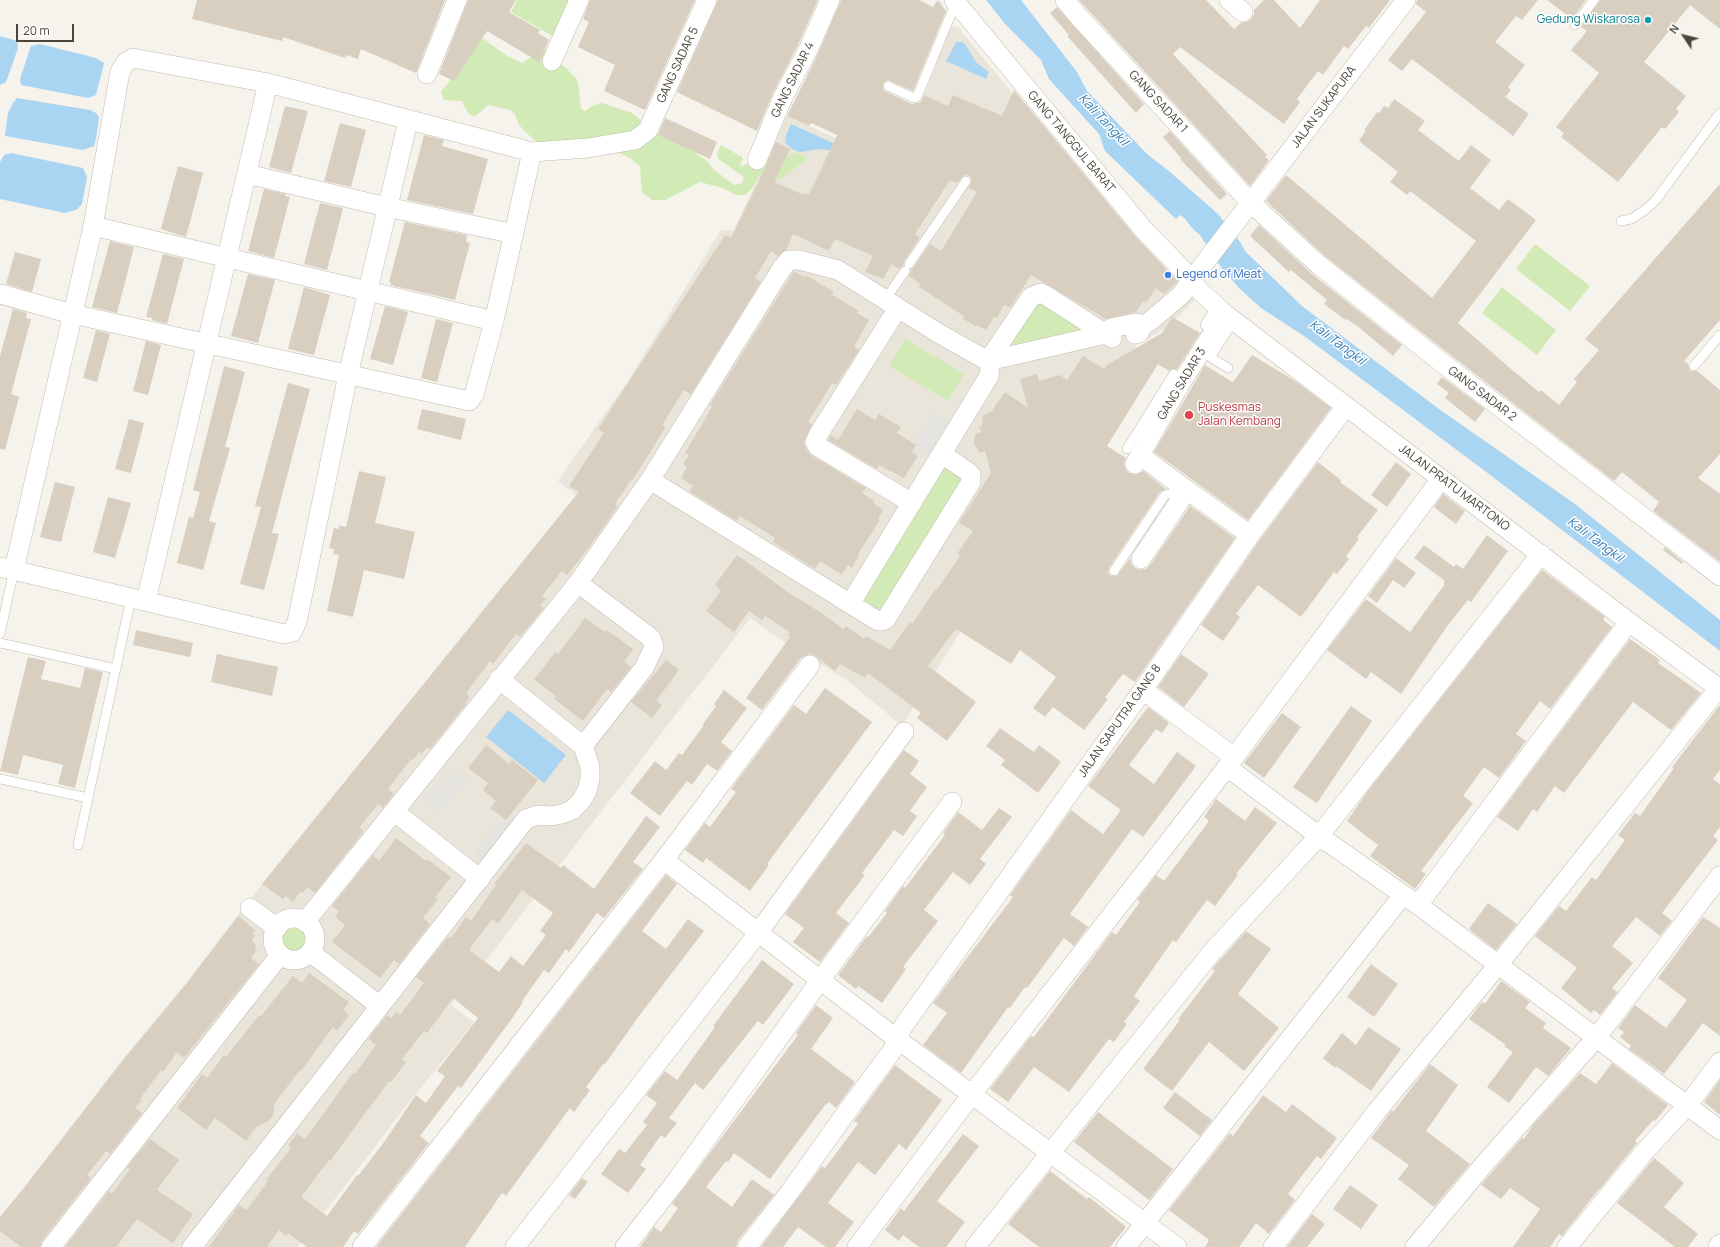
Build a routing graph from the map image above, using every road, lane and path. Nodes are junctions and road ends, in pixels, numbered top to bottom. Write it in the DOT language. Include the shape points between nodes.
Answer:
graph roads {
  1 [pos="457,0"];
  2 [pos="579,0"];
  3 [pos="707,0"];
  4 [pos="830,0"];
  5 [pos="1065,0"];
  6 [pos="1406,0"];
  7 [pos="1594,0"];
  8 [pos="955,1"];
  9 [pos="1575,25"];
  10 [pos="552,61"];
  11 [pos="427,74"];
  12 [pos="268,84"];
  13 [pos="888,86"];
  14 [pos="1720,113"];
  15 [pos="408,121"];
  16 [pos="532,152"];
  17 [pos="757,160"];
  18 [pos="248,174"];
  19 [pos="966,181"];
  20 [pos="387,207"];
  21 [pos="1246,209"];
  22 [pos="1621,221"];
  23 [pos="93,226"];
  24 [pos="514,234"];
  25 [pos="227,258"];
  26 [pos="1192,281"];
  27 [pos="368,290"];
  28 [pos="0,294"];
  29 [pos="892,304"];
  30 [pos="72,314"];
  31 [pos="1225,314"];
  32 [pos="494,321"];
  33 [pos="1205,325"];
  34 [pos="1123,333"];
  35 [pos="1720,335"];
  36 [pos="205,343"];
  37 [pos="988,362"];
  38 [pos="1694,366"];
  39 [pos="1228,368"];
  40 [pos="1174,374"];
  41 [pos="348,376"];
  42 [pos="1346,406"];
  43 [pos="942,454"];
  44 [pos="1134,456"];
  45 [pos="1441,479"];
  46 [pos="650,480"];
  47 [pos="1187,490"];
  48 [pos="912,503"];
  49 [pos="1250,535"];
  50 [pos="1135,554"];
  51 [pos="1541,554"];
  52 [pos="7,569"];
  53 [pos="1114,571"];
  54 [pos="1720,576"];
  55 [pos="578,583"];
  56 [pos="138,599"];
  57 [pos="850,604"];
  58 [pos="1629,622"];
  59 [pos="0,634"];
  60 [pos="0,643"];
  61 [pos="810,665"];
  62 [pos="116,669"];
  63 [pos="499,679"];
  64 [pos="1720,688"];
  65 [pos="1143,690"];
  66 [pos="904,732"];
  67 [pos="584,746"];
  68 [pos="1230,762"];
  69 [pos="0,778"];
  70 [pos="88,798"];
  71 [pos="952,802"];
  72 [pos="396,812"];
  73 [pos="1319,836"];
  74 [pos="78,846"];
  75 [pos="664,860"];
  76 [pos="1720,876"];
  77 [pos="480,879"];
  78 [pos="1411,900"];
  79 [pos="250,908"];
  80 [pos="306,922"];
  81 [pos="276,928"];
  82 [pos="758,933"];
  83 [pos="310,952"];
  84 [pos="280,955"];
  85 [pos="1498,965"];
  86 [pos="821,979"];
  87 [pos="380,1006"];
  88 [pos="1596,1038"];
  89 [pos="897,1039"];
  90 [pos="1720,1062"];
  91 [pos="972,1094"];
  92 [pos="1687,1106"];
  93 [pos="1720,1130"];
  94 [pos="1052,1153"];
  95 [pos="1146,1223"];
  96 [pos="1720,1244"];
  97 [pos="51,1247"];
  98 [pos="192,1247"];
  99 [pos="362,1247"];
  100 [pos="516,1247"];
  101 [pos="625,1247"];
  102 [pos="747,1247"];
  103 [pos="857,1247"];
  104 [pos="975,1247"];
  105 [pos="1126,1247"];
  106 [pos="1178,1247"];
  107 [pos="1272,1247"];
  108 [pos="1415,1247"];
  109 [pos="1567,1247"];
  110 [pos="1718,1247"];
  1 -- 11 [label="street"];
  2 -- 10 [label="street"];
  3 -- 16 [label="street, GANG SADAR 5" via="648,130 635,140 626,142"];
  4 -- 17 [label="street, GANG SADAR 4" via="808,50 783,97"];
  5 -- 21 [label="street, GANG SADAR 1"];
  6 -- 21 [label="street, JALAN SUKAPURA"];
  7 -- 9 [label="lane"];
  8 -- 13 [label="lane" via="917,97"];
  8 -- 26 [label="street, GANG TANGGUL BARAT" via="1144,230"];
  12 -- 15 [label="street"];
  12 -- 18 [label="street"];
  12 -- 23 [label="street" via="133,58 126,62 120,72"];
  14 -- 22 [label="lane" via="1654,201 1641,213"];
  15 -- 16 [label="street"];
  15 -- 20 [label="street"];
  16 -- 24 [label="street"];
  18 -- 20 [label="street"];
  18 -- 25 [label="street"];
  19 -- 29 [label="lane" via="907,268"];
  20 -- 24 [label="street"];
  20 -- 27 [label="street"];
  21 -- 26 [label="street, JALAN SUKAPURA"];
  21 -- 54 [label="street, GANG SADAR 2" via="1428,353"];
  23 -- 25 [label="street"];
  23 -- 30 [label="street"];
  24 -- 32 [label="street"];
  25 -- 27 [label="street"];
  25 -- 36 [label="street"];
  26 -- 31 [label="street, JALAN PRATU MARTONO"];
  26 -- 34 [label="street, JALAN SUKAPURA" via="1181,295 1149,322"];
  27 -- 32 [label="street"];
  27 -- 41 [label="street"];
  28 -- 30 [label="street"];
  29 -- 37 [label="street"];
  29 -- 46 [label="street" via="838,270 800,260 789,260"];
  29 -- 48 [label="street" via="815,442 817,446"];
  30 -- 36 [label="street"];
  30 -- 52 [label="street"];
  31 -- 33 [label="lane"];
  31 -- 39 [label="lane" via="1210,357"];
  31 -- 42 [label="street, JALAN PRATU MARTONO"];
  31 -- 44 [label="street, GANG SADAR 3"];
  32 -- 41 [label="street" via="474,395 469,401"];
  34 -- 37 [label="street"];
  34 -- 37 [label="street" via="1046,295 1036,294 1031,296"];
  35 -- 38 [label="lane"];
  36 -- 41 [label="street"];
  36 -- 56 [label="street"];
  37 -- 43 [label="street" via="989,376"];
  40 -- 44 [label="lane"];
  41 -- 56 [label="street" via="297,622 292,632 284,634"];
  42 -- 45 [label="street, JALAN PRATU MARTONO"];
  42 -- 49 [label="street, JALAN SAPUTRA GANG 8"];
  43 -- 48 [label="street"];
  43 -- 57 [label="street" via="967,471 971,476 971,482 886,619 878,621"];
  44 -- 47 [label="street"];
  45 -- 51 [label="street, JALAN PRATU MARTONO"];
  45 -- 68 [label="street"];
  46 -- 55 [label="street"];
  46 -- 57 [label="street"];
  47 -- 49 [label="street"];
  47 -- 50 [label="street"];
  48 -- 57 [label="street"];
  49 -- 65 [label="street, JALAN SAPUTRA GANG 8"];
  50 -- 53 [label="lane"];
  51 -- 58 [label="street, JALAN PRATU MARTONO"];
  51 -- 73 [label="street"];
  52 -- 56 [label="street"];
  52 -- 59 [label="lane"];
  55 -- 63 [label="street"];
  55 -- 67 [label="street" via="651,638 654,647 644,668"];
  56 -- 62 [label="lane"];
  58 -- 64 [label="street, JALAN PRATU MARTONO"];
  58 -- 78 [label="street"];
  60 -- 62 [label="lane"];
  61 -- 75 [label="street"];
  62 -- 70 [label="lane"];
  63 -- 67 [label="street"];
  63 -- 72 [label="street"];
  64 -- 85 [label="street"];
  65 -- 68 [label="street"];
  65 -- 89 [label="street, JALAN SAPUTRA GANG 8" via="902,1028"];
  66 -- 82 [label="street"];
  67 -- 77 [label="street" via="590,767 590,779 581,801 572,810 562,814 538,815 526,819"];
  68 -- 73 [label="street"];
  68 -- 91 [label="street"];
  69 -- 70 [label="lane"];
  70 -- 74 [label="lane"];
  71 -- 86 [label="street"];
  72 -- 77 [label="street"];
  72 -- 80 [label="street"];
  73 -- 78 [label="street"];
  73 -- 94 [label="street" via="1212,952"];
  75 -- 82 [label="street"];
  75 -- 99 [label="street"];
  76 -- 88 [label="street"];
  77 -- 87 [label="street"];
  78 -- 85 [label="street"];
  78 -- 95 [label="street"];
  79 -- 81 [label="street"];
  80 -- 81 [label="street" via="288,920"];
  80 -- 83 [label="street" via="314,938"];
  81 -- 84 [label="street" via="273,942"];
  82 -- 86 [label="street"];
  82 -- 100 [label="street"];
  83 -- 84 [label="street" via="303,958 293,960"];
  83 -- 87 [label="street"];
  84 -- 97 [label="street"];
  85 -- 88 [label="street"];
  85 -- 107 [label="street" via="1377,1111"];
  86 -- 89 [label="street"];
  86 -- 101 [label="street" via="677,1180"];
  87 -- 98 [label="street"];
  88 -- 92 [label="street"];
  88 -- 108 [label="street"];
  89 -- 91 [label="street"];
  89 -- 102 [label="street, JALAN SAPUTRA GANG 8" via="892,1050 789,1193"];
  90 -- 92 [label="street"];
  91 -- 94 [label="street"];
  91 -- 103 [label="street"];
  92 -- 93 [label="street"];
  92 -- 109 [label="street" via="1645,1152"];
  94 -- 95 [label="street"];
  94 -- 104 [label="street"];
  95 -- 105 [label="street"];
  95 -- 106 [label="street"];
  96 -- 110 [label="street"];
}
